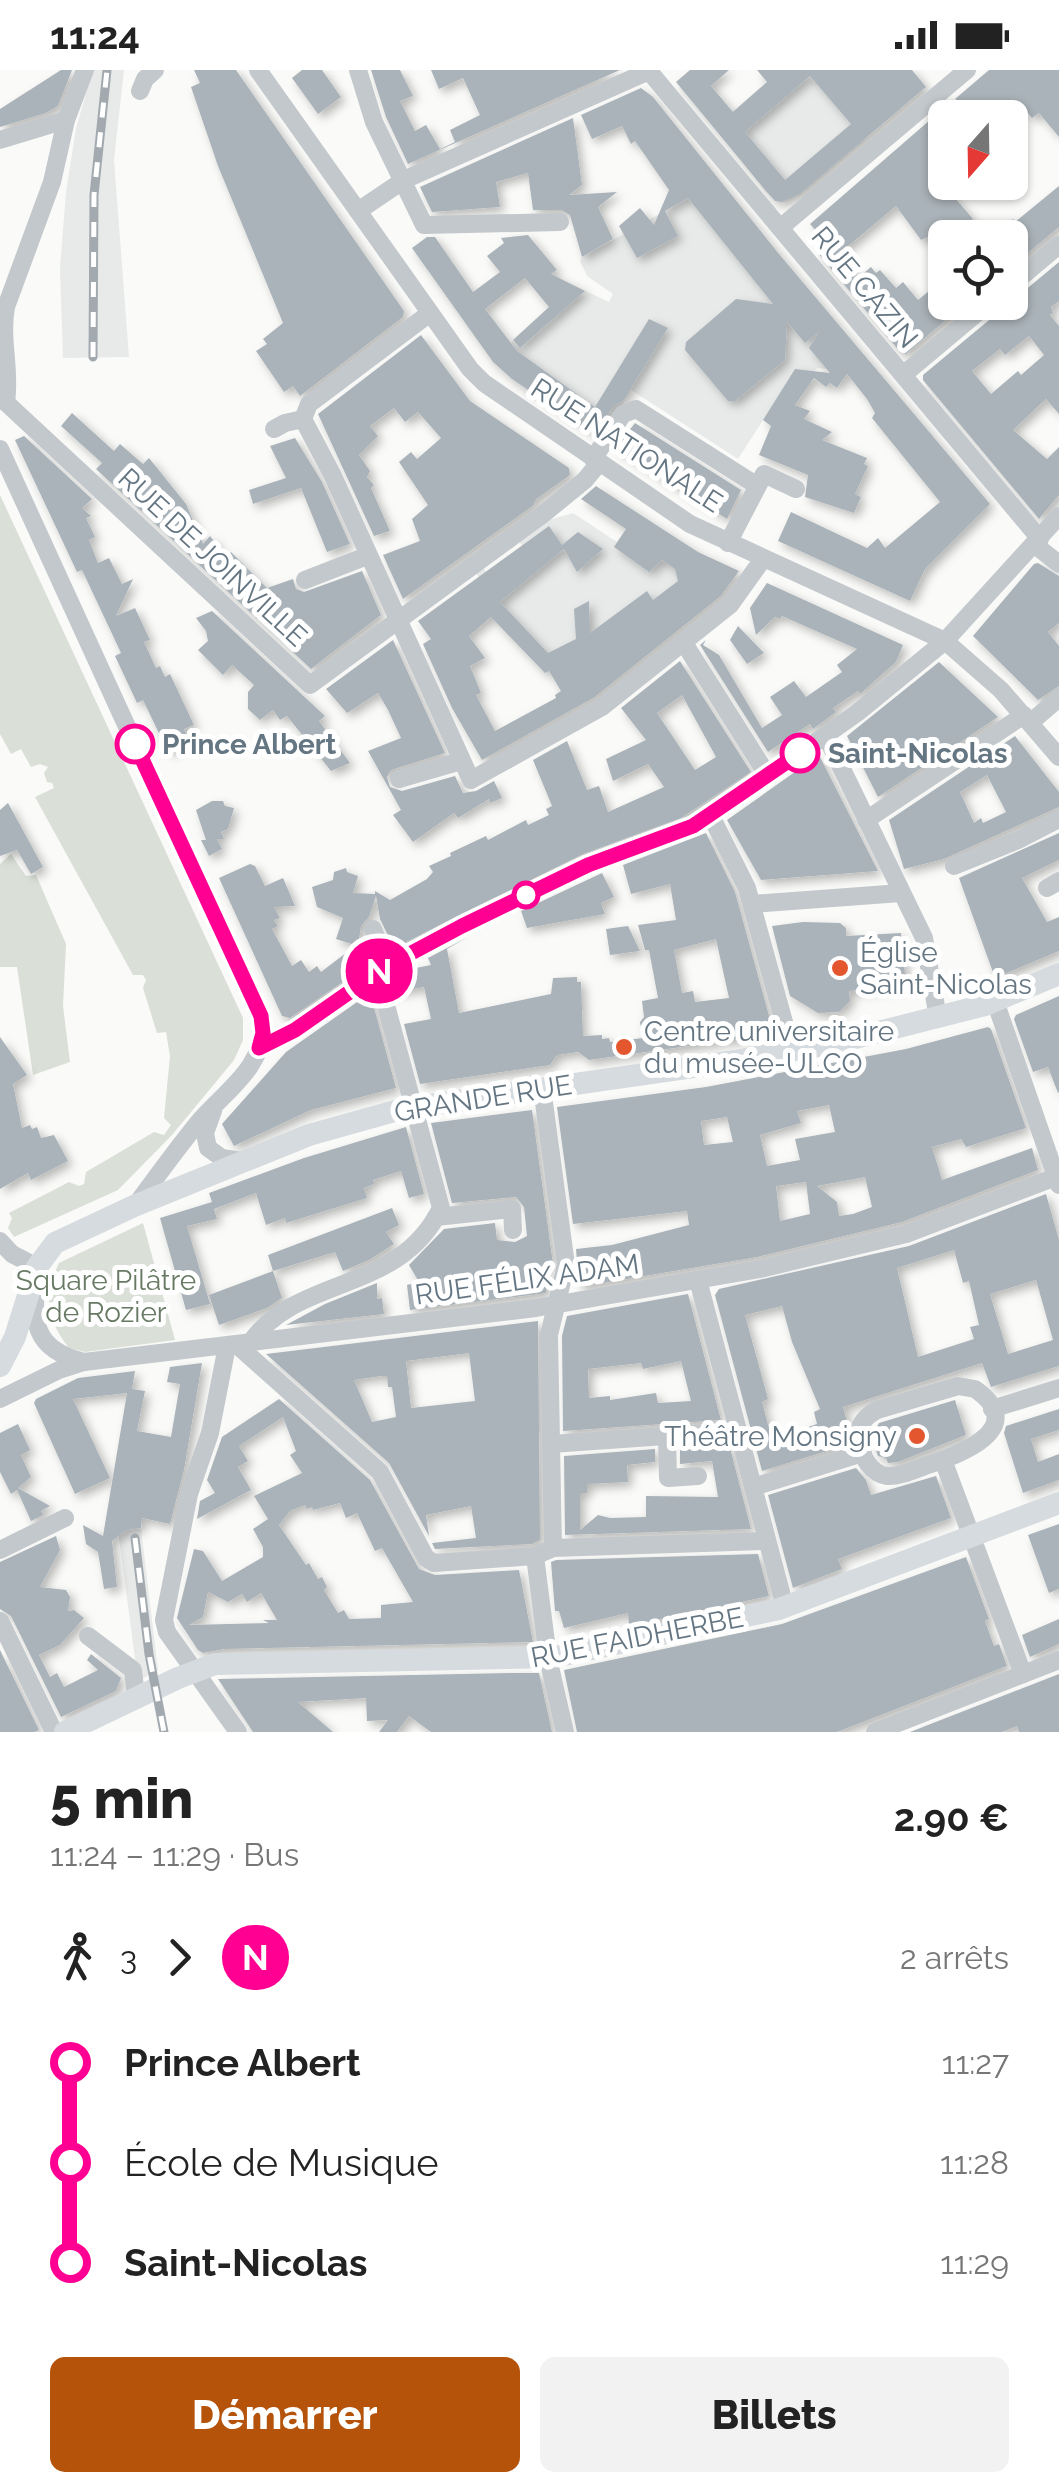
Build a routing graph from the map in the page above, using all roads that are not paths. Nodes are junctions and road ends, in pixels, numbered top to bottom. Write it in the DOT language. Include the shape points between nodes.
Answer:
graph roads {
  1 [pos="85,70"];
  2 [pos="155,70"];
  3 [pos="358,70"];
  4 [pos="967,70"];
  5 [pos="262,71"];
  6 [pos="656,73"];
  7 [pos="140,90"];
  8 [pos="66,120"];
  9 [pos="0,140"];
  10 [pos="404,180"];
  11 [pos="358,211"];
  12 [pos="560,222"];
  13 [pos="780,228"];
  14 [pos="1059,245"];
  15 [pos="1028,271"];
  16 [pos="430,313"];
  17 [pos="969,320"];
  18 [pos="903,375"];
  19 [pos="3,400"];
  20 [pos="303,418"];
  21 [pos="274,430"];
  22 [pos="0,449"];
  23 [pos="596,461"];
  24 [pos="756,485"];
  25 [pos="796,489"];
  26 [pos="1059,516"];
  27 [pos="728,542"];
  28 [pos="1037,542"];
  29 [pos="367,556"];
  30 [pos="763,559"];
  31 [pos="1059,564"];
  32 [pos="305,580"];
  33 [pos="396,621"];
  34 [pos="945,642"];
  35 [pos="684,643"];
  36 [pos="1059,698"];
  37 [pos="1028,719"];
  38 [pos="826,736"];
  39 [pos="1059,756"];
  40 [pos="461,760"];
  41 [pos="768,776"];
  42 [pos="399,779"];
  43 [pos="710,816"];
  44 [pos="1059,819"];
  45 [pos="866,820"];
  46 [pos="954,866"];
  47 [pos="901,893"];
  48 [pos="752,904"];
  49 [pos="373,929"];
  50 [pos="382,969"];
  51 [pos="1059,974"];
  52 [pos="995,1001"];
  53 [pos="938,1018"];
  54 [pos="259,1048"];
  55 [pos="792,1051"];
  56 [pos="542,1088"];
  57 [pos="219,1102"];
  58 [pos="413,1107"];
  59 [pos="242,1161"];
  60 [pos="1058,1181"];
  61 [pos="134,1206"];
  62 [pos="436,1217"];
  63 [pos="513,1230"];
  64 [pos="0,1241"];
  65 [pos="37,1267"];
  66 [pos="698,1280"];
  67 [pos="555,1304"];
  68 [pos="238,1345"];
  69 [pos="84,1362"];
  70 [pos="0,1366"];
  71 [pos="1050,1390"];
  72 [pos="0,1398"];
  73 [pos="992,1408"];
  74 [pos="738,1430"];
  75 [pos="666,1436"];
  76 [pos="551,1444"];
  77 [pos="862,1453"];
  78 [pos="943,1460"];
  79 [pos="698,1476"];
  80 [pos="753,1487"];
  81 [pos="1059,1503"];
  82 [pos="65,1518"];
  83 [pos="971,1536"];
  84 [pos="767,1541"];
  85 [pos="553,1548"];
  86 [pos="0,1550"];
  87 [pos="535,1556"];
  88 [pos="785,1607"];
  89 [pos="0,1622"];
  90 [pos="88,1636"];
  91 [pos="548,1658"];
  92 [pos="1059,1660"];
  93 [pos="186,1674"];
  94 [pos="1023,1674"];
  95 [pos="136,1697"];
  96 [pos="54,1732"];
  97 [pos="65,1732"];
  98 [pos="238,1732"];
  99 [pos="566,1732"];
  100 [pos="874,1732"];
  1 -- 8 [label="street"];
  2 -- 7 [label="street"];
  3 -- 10 [label="street" via="370,115"];
  4 -- 13 [label="street"];
  5 -- 11 [label="street, RUE NATIONALE"];
  6 -- 10 [label="street"];
  6 -- 13 [label="street, RUE CAZIN"];
  8 -- 9 [label="street"];
  8 -- 19 [label="street" via="52,182 6,307"];
  10 -- 11 [label="street"];
  10 -- 12 [label="street" via="424,226"];
  11 -- 16 [label="street, RUE NATIONALE"];
  13 -- 18 [label="street, RUE CAZIN"];
  14 -- 15 [label="street"];
  16 -- 20 [label="street" via="309,404"];
  16 -- 23 [label="street, RUE NATIONALE" via="484,383"];
  17 -- 18 [label="street"];
  18 -- 28 [label="street, RUE CAZIN"];
  19 -- 33 [label="street, RUE DE JOINVILLE" via="310,685"];
  20 -- 21 [label="street"];
  20 -- 29 [label="street"];
  22 -- 54 [label="street" via="261,1016"];
  23 -- 24 [label="street" via="623,414 640,410"];
  23 -- 27 [label="street, RUE NATIONALE"];
  23 -- 33 [label="street" via="585,480 542,515"];
  24 -- 25 [label="street" via="764,474"];
  24 -- 27 [label="street"];
  26 -- 28 [label="street"];
  27 -- 30 [label="street, RUE NATIONALE"];
  28 -- 31 [label="street, RUE CAZIN"];
  28 -- 34 [label="street"];
  29 -- 32 [label="street"];
  29 -- 33 [label="street"];
  30 -- 34 [label="street, RUE NATIONALE"];
  30 -- 35 [label="street" via="736,600"];
  33 -- 40 [label="street"];
  34 -- 37 [label="street, RUE NATIONALE"];
  34 -- 38 [label="street"];
  35 -- 40 [label="street" via="596,711 471,780"];
  35 -- 41 [label="street"];
  36 -- 37 [label="street"];
  37 -- 39 [label="street, RUE NATIONALE"];
  37 -- 45 [label="street"];
  38 -- 41 [label="street"];
  38 -- 45 [label="street"];
  40 -- 42 [label="street"];
  41 -- 43 [label="street"];
  43 -- 48 [label="street"];
  43 -- 50 [label="street" via="588,865"];
  44 -- 46 [label="street"];
  45 -- 47 [label="street"];
  47 -- 48 [label="street"];
  47 -- 53 [label="street" via="926,944"];
  48 -- 55 [label="street"];
  49 -- 50 [label="street"];
  50 -- 54 [label="street"];
  50 -- 58 [label="street"];
  51 -- 52 [label="main road, GRANDE RUE"];
  52 -- 53 [label="main road, GRANDE RUE"];
  52 -- 60 [label="street"];
  53 -- 55 [label="main road, GRANDE RUE"];
  54 -- 57 [label="street"];
  55 -- 56 [label="main road, GRANDE RUE"];
  56 -- 58 [label="main road, GRANDE RUE"];
  56 -- 67 [label="street" via="566,1265"];
  57 -- 59 [label="street" via="206,1144 222,1158"];
  57 -- 61 [label="street"];
  58 -- 59 [label="main road, GRANDE RUE"];
  58 -- 62 [label="street" via="441,1201"];
  59 -- 61 [label="main road, GRANDE RUE"];
  60 -- 66 [label="street, RUE FÉLIX ADAM" via="890,1239"];
  61 -- 65 [label="main road, GRANDE RUE" via="63,1238"];
  62 -- 63 [label="street" via="512,1209"];
  62 -- 68 [label="street" via="400,1258 279,1312"];
  64 -- 65 [label="street"];
  65 -- 69 [label="street" via="40,1336 53,1350"];
  65 -- 70 [label="main road, GRANDE RUE"];
  66 -- 67 [label="street, RUE FÉLIX ADAM"];
  66 -- 74 [label="street"];
  67 -- 68 [label="street, RUE FÉLIX ADAM"];
  67 -- 76 [label="street" via="549,1334"];
  68 -- 69 [label="street, RUE FÉLIX ADAM"];
  68 -- 87 [label="street" via="380,1472 430,1560"];
  68 -- 93 [label="street" via="189,1494 164,1614"];
  69 -- 72 [label="street, RUE FÉLIX ADAM"];
  71 -- 73 [label="street"];
  73 -- 77 [label="street" via="966,1386 877,1410 860,1426"];
  73 -- 78 [label="street" via="983,1442"];
  74 -- 75 [label="street"];
  74 -- 80 [label="street"];
  75 -- 76 [label="street"];
  75 -- 79 [label="street" via="668,1478"];
  76 -- 85 [label="street"];
  77 -- 78 [label="street" via="871,1468 889,1476"];
  77 -- 80 [label="street"];
  78 -- 83 [label="street"];
  80 -- 84 [label="street"];
  81 -- 83 [label="main road, RUE FAIDHERBE"];
  82 -- 86 [label="street"];
  83 -- 88 [label="main road, RUE FAIDHERBE"];
  83 -- 94 [label="street"];
  84 -- 85 [label="street"];
  84 -- 88 [label="street"];
  85 -- 87 [label="street"];
  87 -- 91 [label="street"];
  88 -- 91 [label="main road, RUE FAIDHERBE"];
  89 -- 96 [label="street"];
  90 -- 95 [label="street" via="133,1670"];
  91 -- 93 [label="main road, RUE FAIDHERBE" via="228,1663"];
  91 -- 99 [label="street"];
  92 -- 94 [label="street"];
  93 -- 95 [label="main road, RUE FAIDHERBE"];
  93 -- 98 [label="street"];
  94 -- 100 [label="street"];
  95 -- 97 [label="main road, RUE FAIDHERBE"];
}
